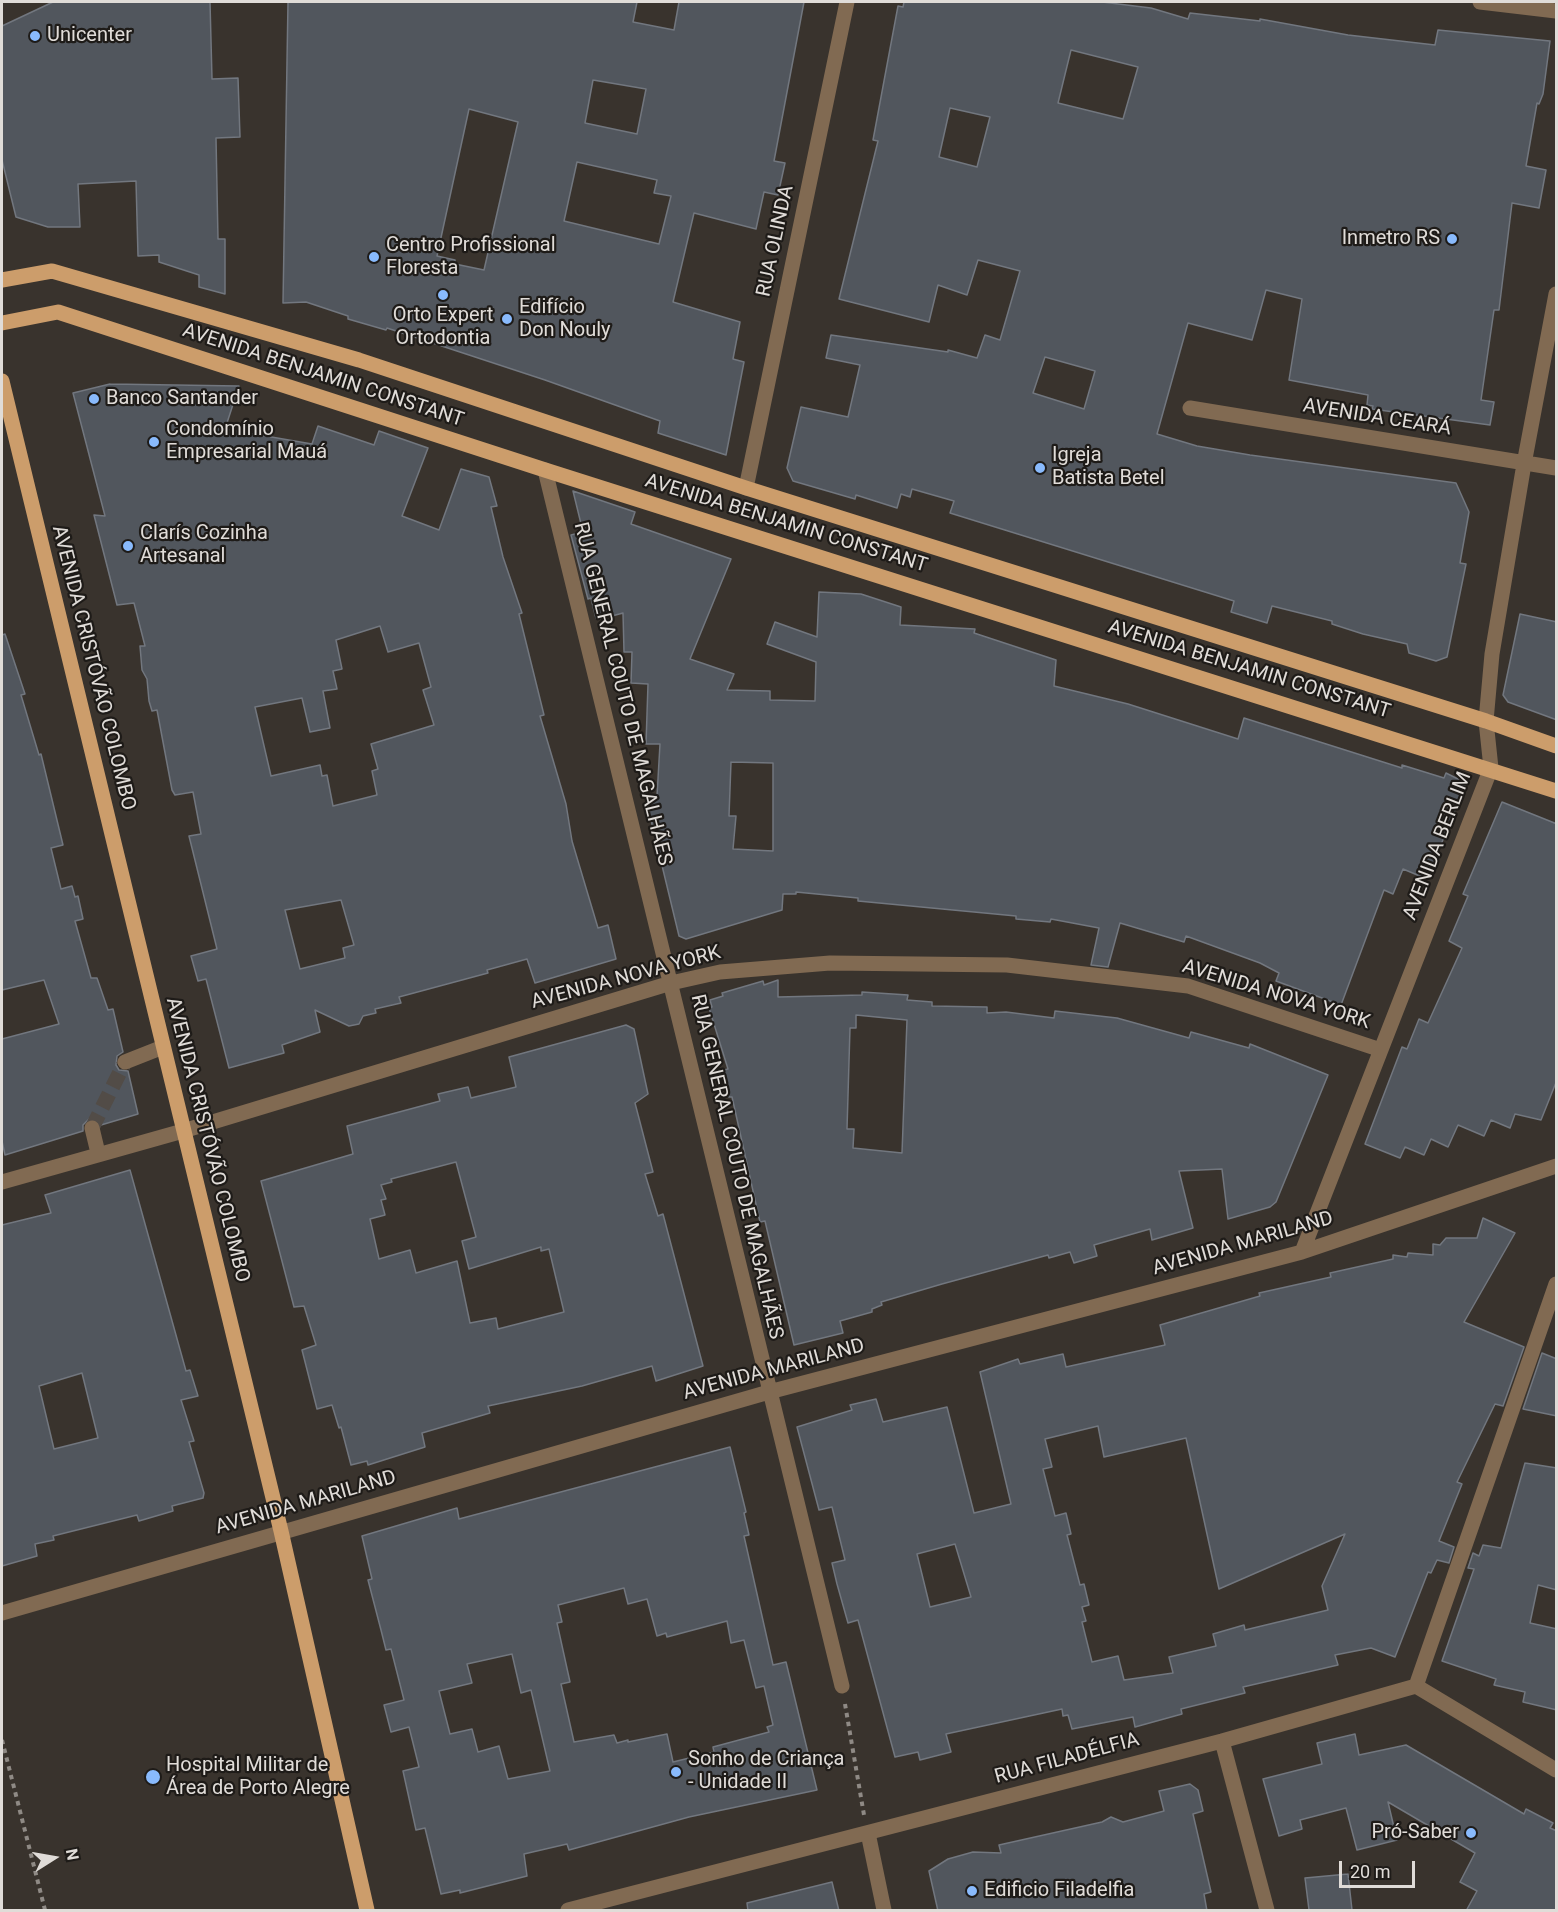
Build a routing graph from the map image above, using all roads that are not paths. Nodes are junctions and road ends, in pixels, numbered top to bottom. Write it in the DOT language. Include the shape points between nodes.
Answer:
graph roads {
  1 [pos="847,2"];
  2 [pos="1480,2"];
  3 [pos="1557,11"];
  4 [pos="2,280"];
  5 [pos="1557,294"];
  6 [pos="2,323"];
  7 [pos="2,381"];
  8 [pos="1190,408"];
  9 [pos="1524,464"];
  10 [pos="1557,468"];
  11 [pos="545,470"];
  12 [pos="746,488"];
  13 [pos="1486,721"];
  14 [pos="1557,746"];
  15 [pos="1491,768"];
  16 [pos="1557,791"];
  17 [pos="671,983"];
  18 [pos="163,1047"];
  19 [pos="1381,1050"];
  20 [pos="125,1062"];
  21 [pos="92,1128"];
  22 [pos="183,1131"];
  23 [pos="98,1154"];
  24 [pos="1557,1166"];
  25 [pos="2,1182"];
  26 [pos="1302,1252"];
  27 [pos="1557,1284"];
  28 [pos="768,1392"];
  29 [pos="281,1531"];
  30 [pos="2,1613"];
  31 [pos="842,1686"];
  32 [pos="1416,1686"];
  33 [pos="1222,1740"];
  34 [pos="1557,1770"];
  35 [pos="868,1833"];
  36 [pos="367,1911"];
  37 [pos="568,1911"];
  38 [pos="884,1911"];
  39 [pos="1267,1911"];
  1 -- 12 [label="street, RUA OLINDA"];
  2 -- 3 [label="street"];
  4 -- 12 [label="main road, AVENIDA BENJAMIN CONSTANT" via="52,271 359,360"];
  5 -- 9 [label="street, AVENIDA BERLIM"];
  6 -- 11 [label="main road, AVENIDA BENJAMIN CONSTANT" via="58,312"];
  7 -- 18 [label="main road, AVENIDA CRISTÓVÃO COLOMBO"];
  8 -- 9 [label="street, AVENIDA CEARÁ"];
  9 -- 10 [label="street, AVENIDA CEARÁ"];
  9 -- 13 [label="street, AVENIDA BERLIM" via="1492,654"];
  11 -- 15 [label="main road, AVENIDA BENJAMIN CONSTANT"];
  11 -- 17 [label="street, RUA GENERAL COUTO DE MAGALHÃES"];
  12 -- 13 [label="main road, AVENIDA BENJAMIN CONSTANT"];
  13 -- 14 [label="main road, AVENIDA BENJAMIN CONSTANT"];
  13 -- 15 [label="street, AVENIDA BERLIM"];
  15 -- 16 [label="main road, AVENIDA BENJAMIN CONSTANT"];
  15 -- 19 [label="street, AVENIDA BERLIM"];
  17 -- 19 [label="street, AVENIDA NOVA YORK" via="720,972 830,963 1007,965 1188,986"];
  17 -- 22 [label="street, AVENIDA NOVA YORK"];
  17 -- 28 [label="street, RUA GENERAL COUTO DE MAGALHÃES"];
  18 -- 20 [label="street"];
  18 -- 22 [label="main road, AVENIDA CRISTÓVÃO COLOMBO"];
  19 -- 26 [label="street, AVENIDA BERLIM"];
  21 -- 23 [label="street"];
  22 -- 23 [label="street, AVENIDA NOVA YORK"];
  22 -- 29 [label="main road, AVENIDA CRISTÓVÃO COLOMBO"];
  23 -- 25 [label="street, AVENIDA NOVA YORK"];
  24 -- 26 [label="street, AVENIDA MARILAND"];
  26 -- 28 [label="street, AVENIDA MARILAND"];
  27 -- 32 [label="street"];
  28 -- 29 [label="street, AVENIDA MARILAND"];
  28 -- 31 [label="street, RUA GENERAL COUTO DE MAGALHÃES"];
  29 -- 30 [label="street, AVENIDA MARILAND"];
  29 -- 36 [label="main road, AVENIDA CRISTÓVÃO COLOMBO"];
  32 -- 33 [label="street, RUA FILADÉLFIA"];
  32 -- 34 [label="street"];
  33 -- 35 [label="street, RUA FILADÉLFIA"];
  33 -- 39 [label="street"];
  35 -- 37 [label="street, RUA FILADÉLFIA"];
  35 -- 38 [label="street"];
}
